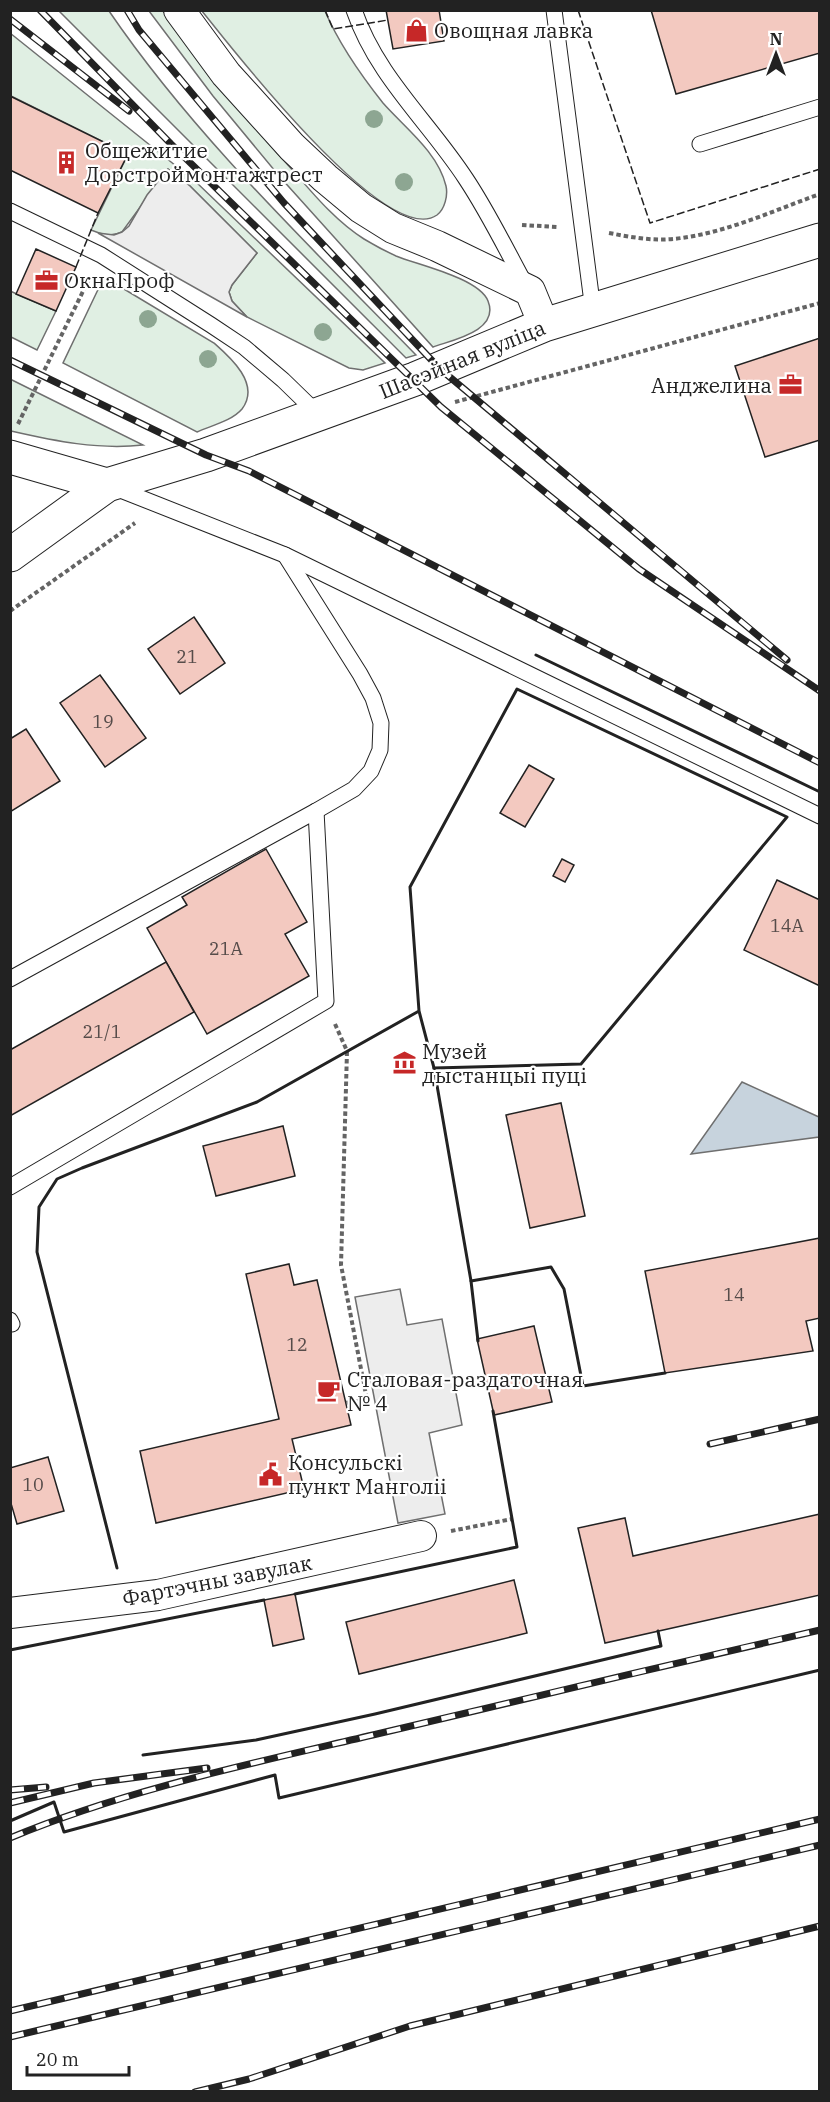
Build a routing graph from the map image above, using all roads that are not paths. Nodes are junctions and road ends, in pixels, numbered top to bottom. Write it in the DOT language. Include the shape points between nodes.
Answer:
graph roads {
  1 [pos="179,10"];
  2 [pos="354,10"];
  3 [pos="554,10"];
  4 [pos="819,107"];
  5 [pos="700,144"];
  6 [pos="10,211"];
  7 [pos="819,240"];
  8 [pos="530,291"];
  9 [pos="593,310"];
  10 [pos="544,325"];
  11 [pos="318,414"];
  12 [pos="13,443"];
  13 [pos="107,485"];
  14 [pos="10,555"];
  15 [pos="285,555"];
  16 [pos="316,811"];
  17 [pos="819,816"];
  18 [pos="10,979"];
  19 [pos="10,1187"];
  20 [pos="421,1536"];
  21 [pos="10,1613"];
  1 -- 8 [label="street" via="226,74 292,147 361,208 393,228"];
  2 -- 8 [label="lane" via="375,57 466,179"];
  3 -- 9 [label="lane"];
  4 -- 5 [label="lane"];
  6 -- 11 [label="lane" via="101,255 244,347"];
  7 -- 9 [label="main road, Шасэйная вуліца"];
  8 -- 10 [label="street"];
  9 -- 10 [label="main road, Шасэйная вуліца"];
  10 -- 11 [label="main road, Шасэйная вуліца"];
  11 -- 13 [label="main road, Шасэйная вуліца" via="206,455"];
  12 -- 13 [label="main road"];
  13 -- 14 [label="main road"];
  13 -- 15 [label="lane"];
  15 -- 16 [label="lane" via="360,674 381,723 381,750 371,771 354,789"];
  15 -- 17 [label="lane"];
  16 -- 18 [label="lane"];
  16 -- 19 [label="lane" via="326,1001"];
  20 -- 21 [label="street, Фартэчны завулак" via="158,1595"];
}
